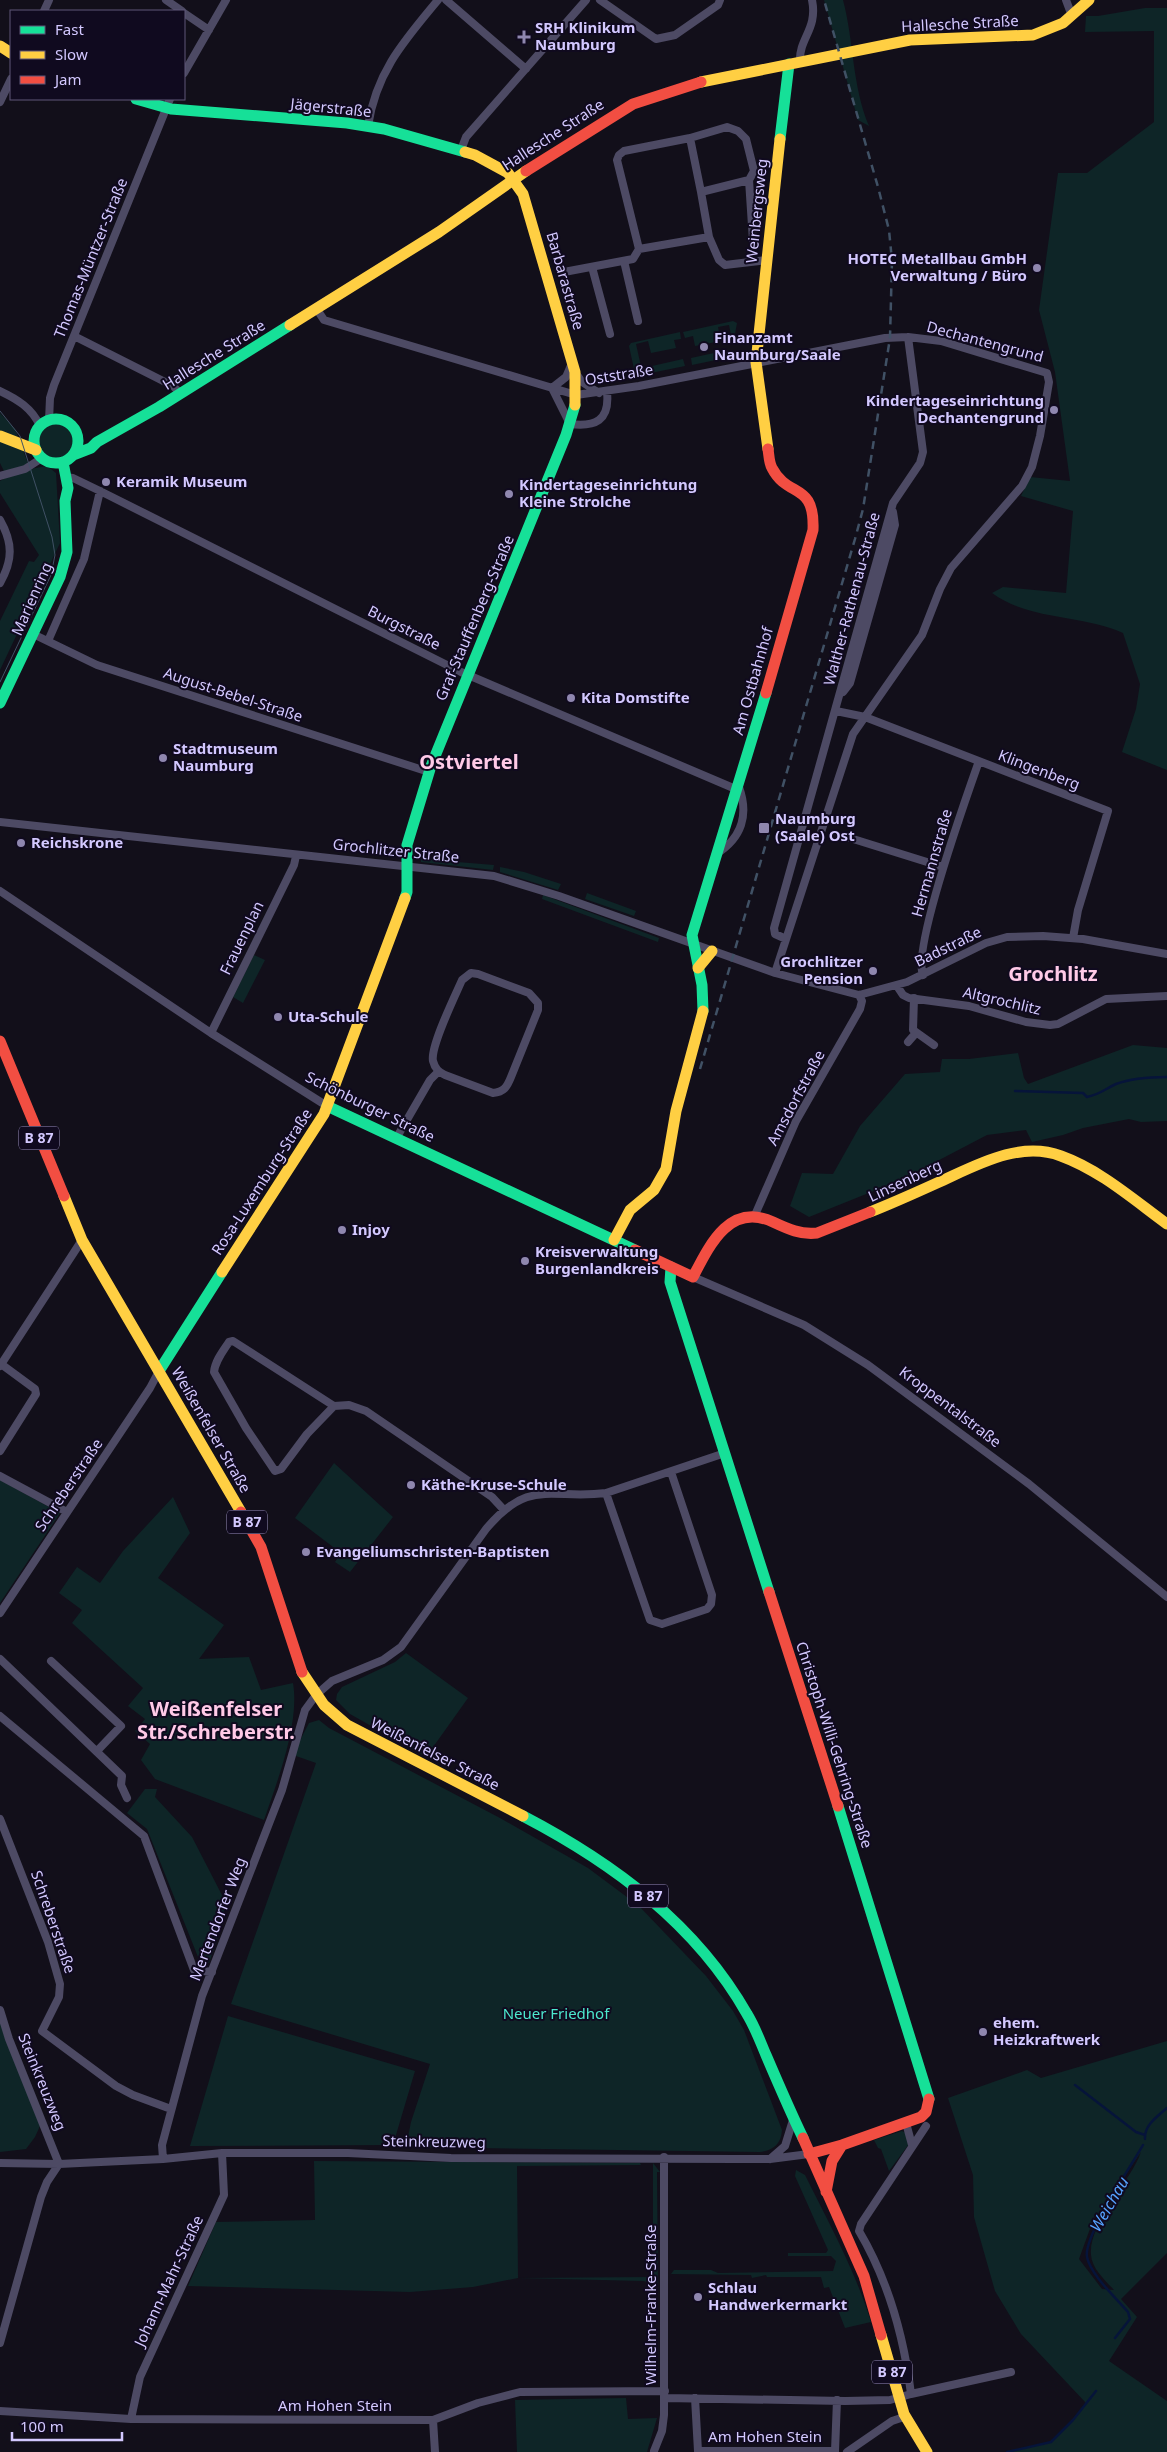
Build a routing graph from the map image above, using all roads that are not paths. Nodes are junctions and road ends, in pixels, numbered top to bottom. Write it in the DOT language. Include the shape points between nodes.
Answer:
graph roads {
  1 [pos="166,0"];
  2 [pos="226,0"];
  3 [pos="438,0"];
  4 [pos="446,0"];
  5 [pos="586,0"];
  6 [pos="600,0"];
  7 [pos="720,0"];
  8 [pos="812,0"];
  9 [pos="1066,0"];
  10 [pos="1086,3"];
  11 [pos="180,10"];
  12 [pos="185,13"];
  13 [pos="1072,16"];
  14 [pos="209,30"];
  15 [pos="794,62"];
  16 [pos="526,69"];
  17 [pos="185,71"];
  18 [pos="10,80"];
  19 [pos="142,100"];
  20 [pos="0,102"];
  21 [pos="168,104"];
  22 [pos="368,126"];
  23 [pos="690,138"];
  24 [pos="461,150"];
  25 [pos="514,179"];
  26 [pos="749,180"];
  27 [pos="701,192"];
  28 [pos="709,237"];
  29 [pos="753,241"];
  30 [pos="639,249"];
  31 [pos="767,260"];
  32 [pos="624,261"];
  33 [pos="592,267"];
  34 [pos="564,272"];
  35 [pos="316,308"];
  36 [pos="638,321"];
  37 [pos="610,334"];
  38 [pos="74,336"];
  39 [pos="908,337"];
  40 [pos="756,362"];
  41 [pos="574,367"];
  42 [pos="552,388"];
  43 [pos="0,391"];
  44 [pos="603,392"];
  45 [pos="180,393"];
  46 [pos="576,395"];
  47 [pos="570,424"];
  48 [pos="42,428"];
  49 [pos="0,436"];
  50 [pos="77,436"];
  51 [pos="15,442"];
  52 [pos="97,442"];
  53 [pos="39,454"];
  54 [pos="73,455"];
  55 [pos="63,462"];
  56 [pos="0,476"];
  57 [pos="65,480"];
  58 [pos="100,491"];
  59 [pos="0,520"];
  60 [pos="0,583"];
  61 [pos="797,583"];
  62 [pos="33,634"];
  63 [pos="48,641"];
  64 [pos="467,674"];
  65 [pos="0,703"];
  66 [pos="836,711"];
  67 [pos="866,717"];
  68 [pos="979,761"];
  69 [pos="429,772"];
  70 [pos="739,788"];
  71 [pos="0,822"];
  72 [pos="850,838"];
  73 [pos="296,856"];
  74 [pos="407,860"];
  75 [pos="943,868"];
  76 [pos="0,891"];
  77 [pos="1073,938"];
  78 [pos="786,939"];
  79 [pos="692,944"];
  80 [pos="712,952"];
  81 [pos="1167,954"];
  82 [pos="698,968"];
  83 [pos="775,973"];
  84 [pos="923,974"];
  85 [pos="897,986"];
  86 [pos="860,995"];
  87 [pos="1167,996"];
  88 [pos="914,998"];
  89 [pos="211,1032"];
  90 [pos="915,1034"];
  91 [pos="0,1041"];
  92 [pos="908,1042"];
  93 [pos="934,1045"];
  94 [pos="438,1072"];
  95 [pos="327,1106"];
  96 [pos="397,1137"];
  97 [pos="755,1216"];
  98 [pos="1166,1221"];
  99 [pos="82,1240"];
  100 [pos="614,1240"];
  101 [pos="671,1267"];
  102 [pos="693,1277"];
  103 [pos="1,1365"];
  104 [pos="158,1371"];
  105 [pos="334,1406"];
  106 [pos="0,1451"];
  107 [pos="725,1454"];
  108 [pos="671,1472"];
  109 [pos="0,1476"];
  110 [pos="606,1493"];
  111 [pos="504,1510"];
  112 [pos="67,1512"];
  113 [pos="1167,1598"];
  114 [pos="0,1613"];
  115 [pos="0,1659"];
  116 [pos="51,1661"];
  117 [pos="316,1695"];
  118 [pos="0,1716"];
  119 [pos="98,1750"];
  120 [pos="128,1798"];
  121 [pos="0,1819"];
  122 [pos="212,1972"];
  123 [pos="0,2010"];
  124 [pos="171,2109"];
  125 [pos="793,2120"];
  126 [pos="906,2123"];
  127 [pos="926,2126"];
  128 [pos="842,2145"];
  129 [pos="912,2145"];
  130 [pos="222,2153"];
  131 [pos="809,2154"];
  132 [pos="664,2157"];
  133 [pos="163,2159"];
  134 [pos="770,2159"];
  135 [pos="0,2163"];
  136 [pos="59,2164"];
  137 [pos="826,2194"];
  138 [pos="0,2344"];
  139 [pos="1011,2372"];
  140 [pos="911,2394"];
  141 [pos="665,2395"];
  142 [pos="695,2398"];
  143 [pos="898,2398"];
  144 [pos="837,2400"];
  145 [pos="0,2411"];
  146 [pos="904,2417"];
  147 [pos="131,2419"];
  148 [pos="433,2420"];
  149 [pos="654,2451"];
  150 [pos="436,2452"];
  151 [pos="847,2452"];
  152 [pos="926,2452"];
  1 -- 11 [label="street"];
  2 -- 14 [label="street"];
  3 -- 22 [label="street" via="392,57 376,92"];
  4 -- 16 [label="street"];
  5 -- 16 [label="street"];
  6 -- 7 [label="street" via="656,39 675,36 718,5"];
  8 -- 15 [label="street" via="814,17"];
  9 -- 13 [label="street"];
  10 -- 13 [label="main road, Hallesche Straße"];
  12 -- 14 [label="street"];
  13 -- 15 [label="main road, Hallesche Straße" via="1056,27 1033,35 927,38"];
  14 -- 17 [label="street"];
  15 -- 25 [label="main road, Hallesche Straße" via="715,78 633,104"];
  15 -- 31 [label="main road, Weinbergsweg"];
  16 -- 24 [label="street" via="466,137"];
  18 -- 20 [label="street"];
  19 -- 21 [label="main road, Jägerstraße"];
  21 -- 22 [label="main road, Jägerstraße"];
  21 -- 38 [label="street, Thomas-Müntzer-Straße"];
  22 -- 24 [label="main road, Jägerstraße"];
  23 -- 26 [label="street" via="726,127 738,131 746,138 754,171"];
  23 -- 27 [label="street"];
  23 -- 30 [label="street" via="624,151 619,155"];
  24 -- 25 [label="main road, Jägerstraße" via="499,166"];
  25 -- 35 [label="main road, Hallesche Straße" via="439,232"];
  25 -- 41 [label="main road, Barbarastraße" via="522,190"];
  26 -- 27 [label="street"];
  26 -- 29 [label="street"];
  27 -- 28 [label="street"];
  28 -- 30 [label="street"];
  28 -- 31 [label="street" via="719,260 725,264"];
  30 -- 32 [label="street" via="633,259"];
  31 -- 40 [label="main road, Weinbergsweg"];
  32 -- 33 [label="street"];
  32 -- 36 [label="street"];
  33 -- 34 [label="street"];
  33 -- 37 [label="street"];
  35 -- 42 [label="street, Oststraße" via="324,320"];
  35 -- 45 [label="main road, Hallesche Straße"];
  38 -- 45 [label="street" via="173,386"];
  38 -- 48 [label="street, Thomas-Müntzer-Straße"];
  39 -- 40 [label="street, Oststraße" via="873,339"];
  39 -- 66 [label="street, Walther-Rathenau-Straße" via="923,452 920,463 895,497"];
  39 -- 67 [label="street, Dechantengrund" via="941,341 1047,373 1049,382 1032,467 1022,486 951,568 920,639"];
  40 -- 44 [label="street, Oststraße"];
  40 -- 61 [label="main road, Weinbergsweg" via="771,467 779,478 806,496 814,512 813,530"];
  41 -- 42 [label="street"];
  41 -- 44 [label="street" via="582,382"];
  41 -- 46 [label="main road, Barbarastraße"];
  42 -- 46 [label="street, Oststraße"];
  42 -- 47 [label="street"];
  43 -- 48 [label="street" via="23,404"];
  44 -- 46 [label="street, Oststraße"];
  44 -- 47 [label="street" via="608,407 598,422"];
  45 -- 52 [label="main road, Hallesche Straße"];
  46 -- 47 [label="main road, Graf-Stauffenberg-Straße"];
  47 -- 64 [label="main road, Graf-Stauffenberg-Straße"];
  48 -- 50 [label="main road" via="57,420 67,423"];
  48 -- 51 [label="main road" via="29,440"];
  48 -- 53 [label="main road"];
  49 -- 51 [label="main road"];
  50 -- 52 [label="main road"];
  50 -- 54 [label="main road"];
  51 -- 53 [label="main road"];
  52 -- 54 [label="main road, Hallesche Straße"];
  53 -- 55 [label="main road" via="51,462"];
  53 -- 56 [label="street" via="23,470"];
  54 -- 55 [label="main road"];
  55 -- 57 [label="main road, Marienring"];
  57 -- 58 [label="street, Burgstraße" via="73,478"];
  57 -- 62 [label="main road, Marienring" via="69,496 66,501 66,560"];
  58 -- 63 [label="street" via="84,559"];
  58 -- 64 [label="street, Burgstraße"];
  59 -- 60 [label="street" via="10,545 8,568"];
  61 -- 70 [label="main road, Am Ostbahnhof"];
  62 -- 63 [label="street, August-Bebel-Straße"];
  62 -- 65 [label="main road, Marienring"];
  63 -- 69 [label="street, August-Bebel-Straße" via="97,665"];
  64 -- 69 [label="main road, Graf-Stauffenberg-Straße"];
  64 -- 70 [label="street, Burgstraße"];
  66 -- 67 [label="street, Klingenberg"];
  66 -- 78 [label="street, Walther-Rathenau-Straße" via="774,928 775,934"];
  67 -- 68 [label="street, Klingenberg"];
  67 -- 78 [label="street" via="848,743"];
  68 -- 75 [label="street, Hermannstraße"];
  68 -- 77 [label="street, Klingenberg" via="1108,811 1078,910"];
  69 -- 74 [label="main road, Graf-Stauffenberg-Straße"];
  70 -- 79 [label="main road, Am Ostbahnhof" via="716,854"];
  71 -- 73 [label="street, Grochlitzer Straße"];
  72 -- 75 [label="street"];
  73 -- 74 [label="street, Grochlitzer Straße"];
  73 -- 89 [label="street, Frauenplan"];
  74 -- 79 [label="street, Grochlitzer Straße" via="508,880"];
  74 -- 95 [label="main road, Rosa-Luxemburg-Straße" via="407,892"];
  75 -- 84 [label="street, Hermannstraße" via="921,957"];
  76 -- 89 [label="street, Schönburger Straße"];
  77 -- 81 [label="street, Badstraße"];
  77 -- 84 [label="street, Badstraße" via="1000,938"];
  78 -- 83 [label="street"];
  79 -- 80 [label="street, Grochlitzer Straße"];
  79 -- 82 [label="main road"];
  80 -- 82 [label="main road"];
  80 -- 83 [label="street, Grochlitzer Straße"];
  82 -- 100 [label="main road" via="704,1009 676,1111 664,1175 654,1190 630,1210"];
  83 -- 86 [label="street, Badstraße"];
  84 -- 85 [label="street, Badstraße"];
  85 -- 86 [label="street, Badstraße"];
  85 -- 88 [label="street, Altgrochlitz" via="906,997"];
  86 -- 97 [label="street, Amsdorfstraße" via="860,1009 796,1121"];
  87 -- 88 [label="street, Altgrochlitz" via="1106,999 1050,1025 968,1006"];
  88 -- 90 [label="street" via="911,1024"];
  89 -- 95 [label="street, Schönburger Straße"];
  90 -- 92 [label="street"];
  90 -- 93 [label="street"];
  91 -- 99 [label="main road, Weißenfelser Straße / B 87"];
  94 -- 94 [label="street" via="493,1093 501,1092 506,1088 538,1010 534,996 478,974 466,976 434,1047 433,1061"];
  94 -- 96 [label="street"];
  95 -- 96 [label="main road, Schönburger Straße"];
  95 -- 104 [label="main road, Rosa-Luxemburg-Straße" via="313,1134"];
  96 -- 100 [label="main road, Schönburger Straße"];
  97 -- 98 [label="main road, Linsenberg" via="801,1234 812,1235 993,1157 1042,1151 1075,1162"];
  97 -- 102 [label="main road" via="742,1216 719,1232"];
  99 -- 103 [label="street"];
  99 -- 104 [label="main road, Weißenfelser Straße / B 87"];
  100 -- 101 [label="main road, Schönburger Straße"];
  101 -- 102 [label="main road"];
  101 -- 107 [label="main road, Christoph-Willi-Gehring-Straße" via="670,1282"];
  102 -- 113 [label="street, Kroppentalstraße" via="804,1325 868,1365 1029,1484"];
  103 -- 106 [label="street" via="35,1389 36,1394"];
  104 -- 112 [label="street, Schreberstraße"];
  104 -- 117 [label="main road, Weißenfelser Straße / B 87" via="261,1547 300,1667"];
  105 -- 105 [label="street" via="233,1341 229,1342 215,1365 214,1372 275,1470 281,1469 307,1434"];
  105 -- 111 [label="street" via="349,1405 366,1410 492,1497"];
  107 -- 108 [label="street, Mertendorfer Weg"];
  107 -- 126 [label="main road, Christoph-Willi-Gehring-Straße" via="928,2096 926,2112"];
  108 -- 110 [label="street, Mertendorfer Weg"];
  108 -- 110 [label="street" via="712,1599 706,1609 662,1624 648,1617"];
  109 -- 112 [label="street"];
  110 -- 111 [label="street, Mertendorfer Weg" via="549,1492 520,1500"];
  111 -- 117 [label="street, Mertendorfer Weg" via="486,1529 401,1648 383,1660 338,1677"];
  112 -- 114 [label="street, Schreberstraße"];
  115 -- 119 [label="street"];
  116 -- 119 [label="street" via="121,1726"];
  117 -- 122 [label="street, Mertendorfer Weg" via="302,1717 282,1790"];
  117 -- 125 [label="main road, Weißenfelser Straße / B 87" via="347,1725 530,1820 645,1894 689,1937 736,1995 748,2015"];
  118 -- 122 [label="street" via="144,1836 194,1970"];
  119 -- 120 [label="street" via="122,1776 121,1785"];
  121 -- 124 [label="street, Schreberstraße" via="48,1942 59,1980 59,1997 42,2031 116,2086"];
  122 -- 124 [label="street, Mertendorfer Weg" via="202,1996"];
  123 -- 136 [label="street, Steinkreuzweg"];
  124 -- 133 [label="street, Mertendorfer Weg" via="162,2146"];
  125 -- 131 [label="main road, B 87"];
  125 -- 134 [label="street" via="785,2146"];
  126 -- 128 [label="main road, Christoph-Willi-Gehring-Straße"];
  126 -- 129 [label="street"];
  127 -- 129 [label="street"];
  128 -- 131 [label="main road, Christoph-Willi-Gehring-Straße"];
  128 -- 137 [label="main road" via="832,2161"];
  129 -- 140 [label="street" via="859,2231 874,2258 891,2304 902,2340"];
  130 -- 132 [label="street, Steinkreuzweg" via="348,2153 451,2158"];
  130 -- 133 [label="street, Steinkreuzweg"];
  130 -- 147 [label="street, Johann-Mahr-Straße" via="224,2194 140,2377"];
  131 -- 134 [label="street, Steinkreuzweg"];
  131 -- 137 [label="main road, B 87"];
  132 -- 134 [label="street, Steinkreuzweg"];
  132 -- 141 [label="street, Wilhelm-Franke-Straße"];
  133 -- 136 [label="street, Steinkreuzweg"];
  135 -- 136 [label="street, Steinkreuzweg"];
  136 -- 138 [label="street" via="41,2197"];
  137 -- 143 [label="main road, B 87" via="874,2303"];
  139 -- 140 [label="street, Am Hohen Stein"];
  140 -- 143 [label="street, Am Hohen Stein"];
  141 -- 142 [label="street, Am Hohen Stein"];
  141 -- 148 [label="street, Am Hohen Stein" via="520,2392"];
  141 -- 149 [label="street, Wilhelm-Franke-Straße" via="663,2424"];
  142 -- 144 [label="street, Am Hohen Stein"];
  142 -- 144 [label="street, Am Hohen Stein" via="698,2451 835,2451"];
  143 -- 144 [label="street, Am Hohen Stein"];
  143 -- 146 [label="main road, B 87"];
  145 -- 147 [label="street, Am Hohen Stein"];
  146 -- 151 [label="street" via="892,2421"];
  146 -- 152 [label="main road, B 87"];
  147 -- 148 [label="street, Am Hohen Stein"];
  148 -- 150 [label="street"];
}
